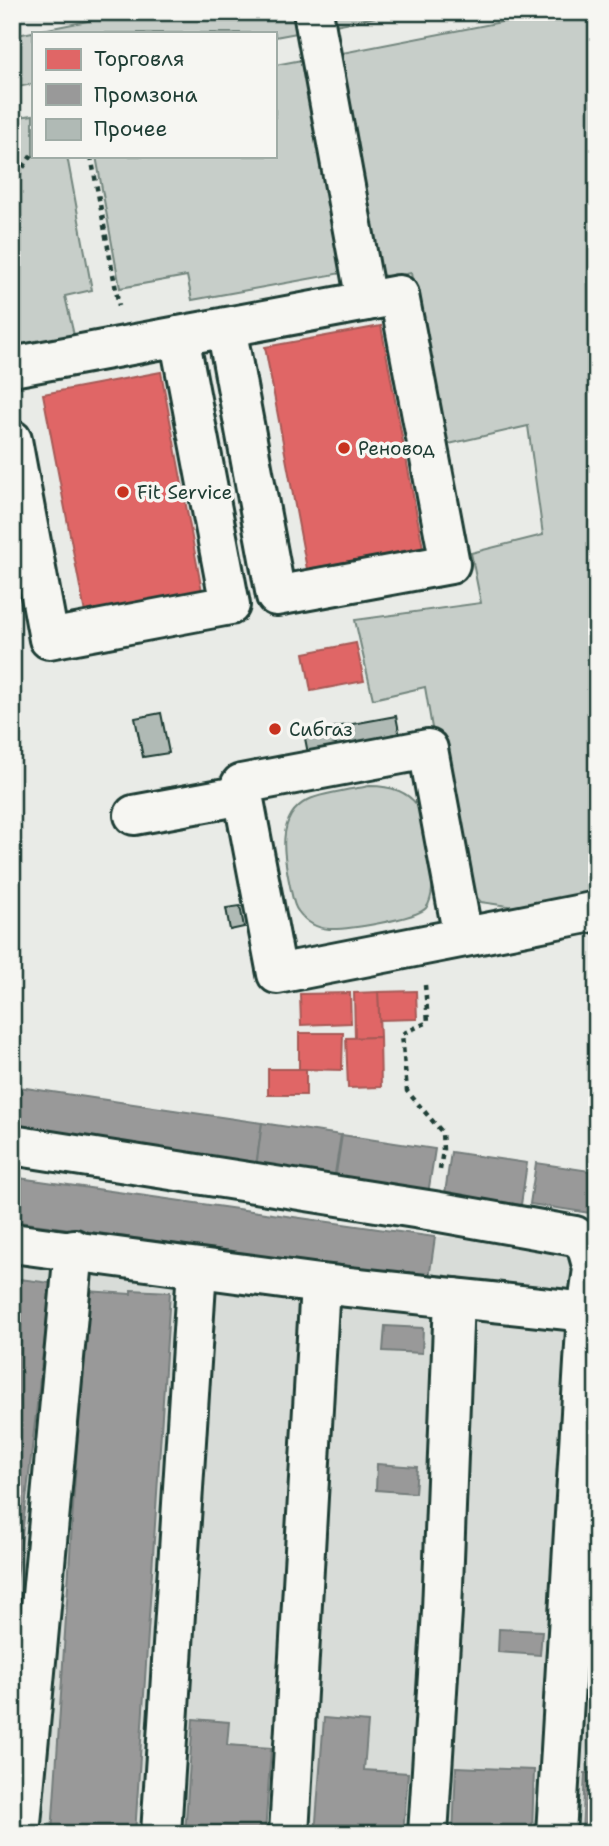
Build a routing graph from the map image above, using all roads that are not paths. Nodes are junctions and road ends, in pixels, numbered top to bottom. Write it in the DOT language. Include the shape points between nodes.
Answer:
graph roads {
  1 [pos="313,12"];
  2 [pos="366,301"];
  3 [pos="226,327"];
  4 [pos="179,336"];
  5 [pos="12,367"];
  6 [pos="12,440"];
  7 [pos="16,485"];
  8 [pos="243,794"];
  9 [pos="134,815"];
  10 [pos="597,911"];
  11 [pos="463,937"];
  12 [pos="12,1145"];
  13 [pos="12,1243"];
  14 [pos="74,1250"];
  15 [pos="197,1268"];
  16 [pos="320,1284"];
  17 [pos="454,1298"];
  18 [pos="592,1312"];
  19 [pos="20,1834"];
  20 [pos="161,1834"];
  21 [pos="289,1834"];
  22 [pos="428,1834"];
  23 [pos="556,1834"];
  1 -- 2 [label="lane"];
  2 -- 3 [label="lane"];
  2 -- 3 [label="lane" via="399,295 450,564 276,596"];
  3 -- 4 [label="lane"];
  4 -- 5 [label="lane"];
  4 -- 7 [label="lane" via="230,605 50,639"];
  6 -- 7 [label="lane"];
  8 -- 9 [label="lane"];
  8 -- 11 [label="lane" via="277,974"];
  8 -- 11 [label="lane" via="241,784 428,749"];
  10 -- 11 [label="lane"];
  12 -- 18 [label="lane" via="575,1236 586,1244 593,1269"];
  13 -- 14 [label="lane"];
  14 -- 15 [label="lane"];
  14 -- 19 [label="lane"];
  15 -- 16 [label="lane"];
  15 -- 20 [label="lane"];
  16 -- 17 [label="lane"];
  16 -- 21 [label="lane"];
  17 -- 18 [label="lane"];
  17 -- 22 [label="lane"];
  18 -- 23 [label="lane"];
}
